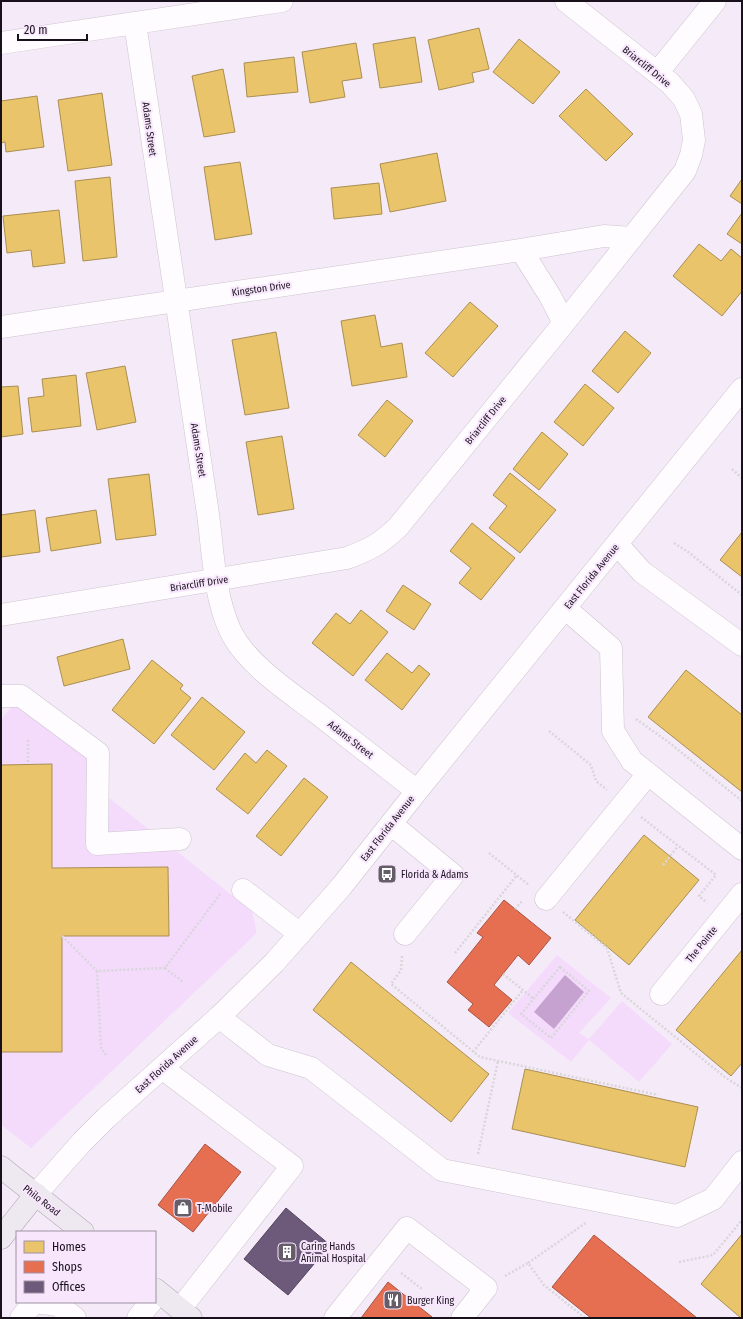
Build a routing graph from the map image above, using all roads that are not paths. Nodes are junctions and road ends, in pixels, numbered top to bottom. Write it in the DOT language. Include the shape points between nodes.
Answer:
graph roads {
  1 [pos="282,1"];
  2 [pos="566,1"];
  3 [pos="715,1"];
  4 [pos="135,23"];
  5 [pos="1,43"];
  6 [pos="657,73"];
  7 [pos="632,238"];
  8 [pos="520,250"];
  9 [pos="176,301"];
  10 [pos="564,323"];
  11 [pos="1,327"];
  12 [pos="742,389"];
  13 [pos="617,544"];
  14 [pos="217,580"];
  15 [pos="565,608"];
  16 [pos="1,615"];
  17 [pos="742,645"];
  18 [pos="1,696"];
  19 [pos="648,774"];
  20 [pos="417,791"];
  21 [pos="391,824"];
  22 [pos="180,839"];
  23 [pos="742,849"];
  24 [pos="232,891"];
  25 [pos="742,894"];
  26 [pos="546,899"];
  27 [pos="300,934"];
  28 [pos="405,934"];
  29 [pos="661,994"];
  30 [pos="219,1017"];
  31 [pos="162,1068"];
  32 [pos="742,1162"];
  33 [pos="1,1167"];
  34 [pos="36,1194"];
  35 [pos="82,1231"];
  36 [pos="1,1238"];
  37 [pos="156,1296"];
  38 [pos="33,1303"];
  39 [pos="37,1303"];
  40 [pos="149,1303"];
  41 [pos="65,1311"];
  42 [pos="186,1313"];
  43 [pos="21,1318"];
  44 [pos="138,1318"];
  45 [pos="335,1318"];
  46 [pos="462,1318"];
  1 -- 4 [label="street"];
  2 -- 6 [label="street, Briarcliff Drive"];
  3 -- 6 [label="street"];
  4 -- 5 [label="street"];
  4 -- 9 [label="street, Adams Street"];
  6 -- 7 [label="street, Briarcliff Drive" via="670,83 684,100 691,114 694,140 685,171"];
  7 -- 8 [label="street, Kingston Drive" via="604,236"];
  7 -- 10 [label="street, Briarcliff Drive"];
  8 -- 9 [label="street, Kingston Drive"];
  8 -- 10 [label="street"];
  9 -- 11 [label="street, Kingston Drive"];
  9 -- 14 [label="street, Adams Street"];
  10 -- 14 [label="street, Briarcliff Drive" via="398,527 383,541 369,550 347,558"];
  12 -- 13 [label="street, East Florida Avenue"];
  13 -- 15 [label="street, East Florida Avenue"];
  13 -- 17 [label="street" via="642,572"];
  14 -- 16 [label="street, Briarcliff Drive"];
  14 -- 20 [label="street, Adams Street" via="220,603 230,630 244,652 272,678"];
  15 -- 19 [label="street" via="611,648 613,731 632,761"];
  15 -- 20 [label="street, East Florida Avenue"];
  18 -- 22 [label="street" via="21,696 98,753 97,844"];
  19 -- 23 [label="street"];
  19 -- 26 [label="street"];
  20 -- 21 [label="street, East Florida Avenue"];
  21 -- 27 [label="street, East Florida Avenue"];
  21 -- 28 [label="street" via="453,875"];
  24 -- 27 [label="street"];
  25 -- 29 [label="street, The Pointe"];
  27 -- 30 [label="street, East Florida Avenue"];
  30 -- 31 [label="street, East Florida Avenue"];
  30 -- 32 [label="street" via="268,1056 311,1068 442,1170 677,1216 713,1199"];
  31 -- 34 [label="street, East Florida Avenue" via="82,1142"];
  31 -- 42 [label="street" via="292,1166"];
  33 -- 34 [label="main road, Philo Road"];
  34 -- 35 [label="main road, Philo Road"];
  34 -- 36 [label="main road, East Florida Avenue"];
  37 -- 42 [label="main road"];
  38 -- 43 [label="street"];
  39 -- 41 [label="street"];
  40 -- 44 [label="street"];
  45 -- 46 [label="street" via="407,1228 486,1288"];
}
